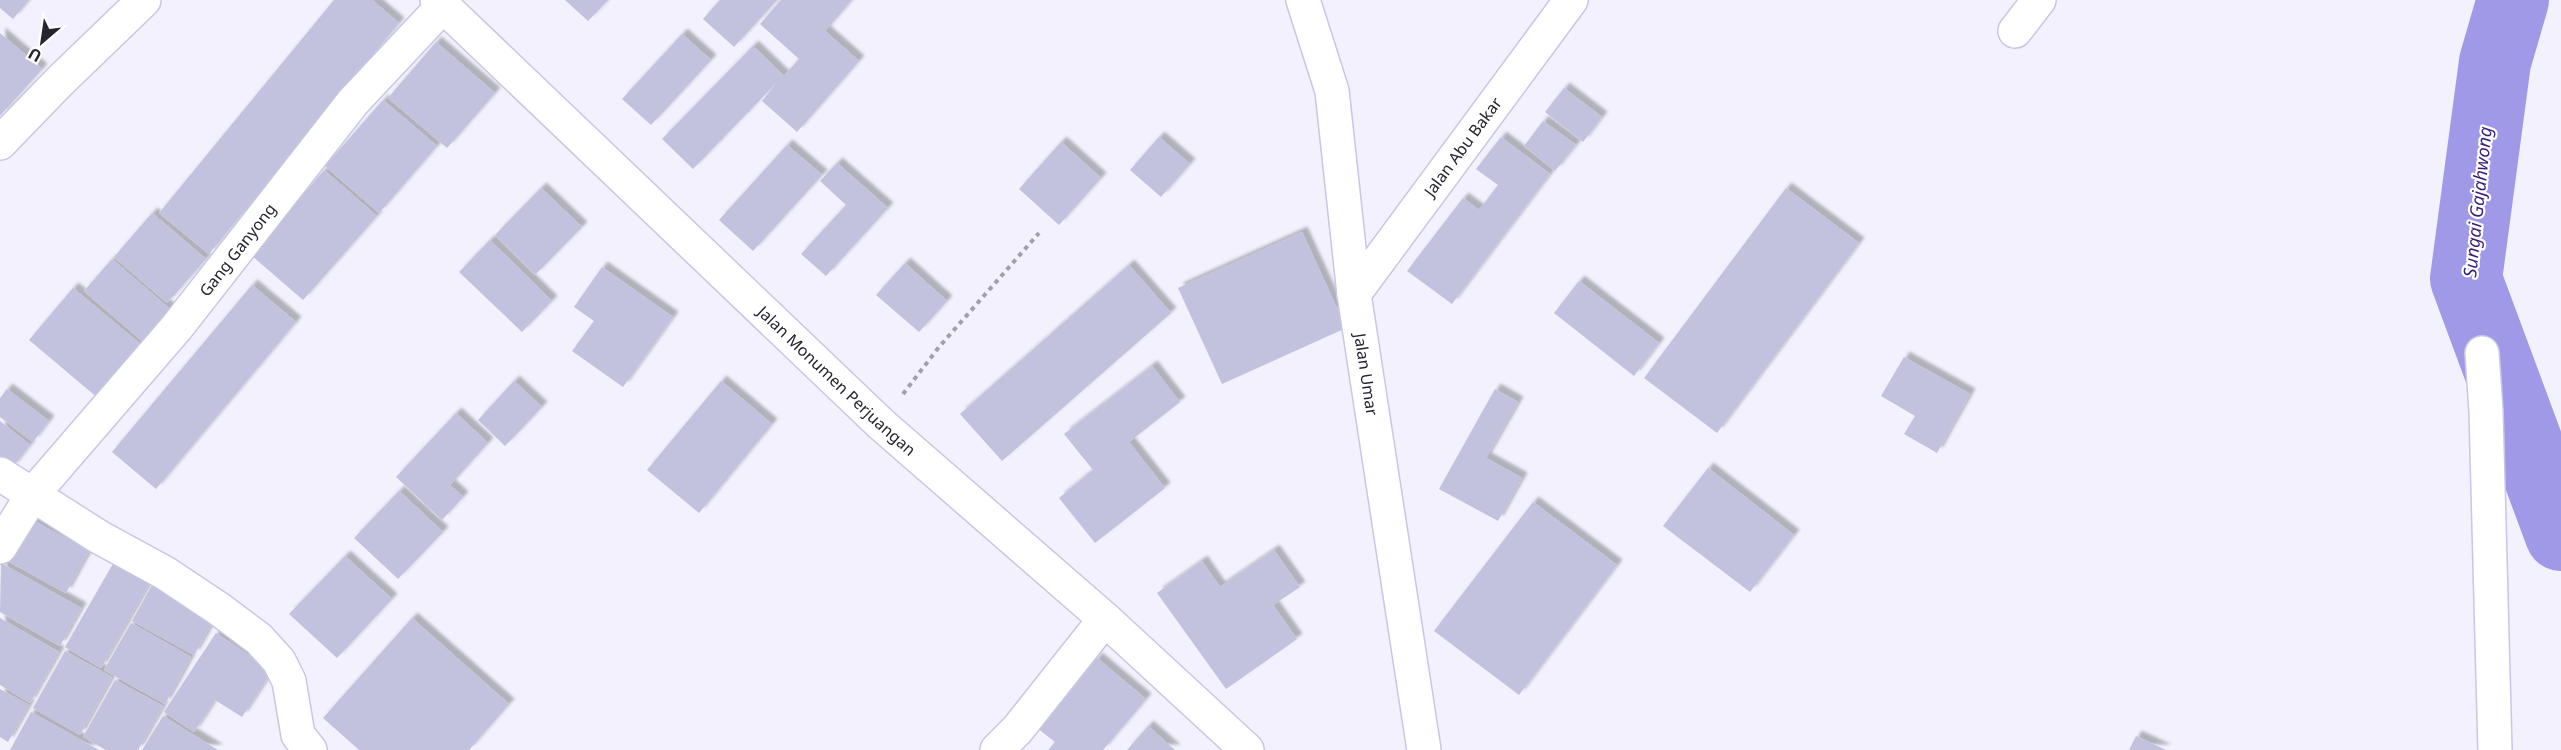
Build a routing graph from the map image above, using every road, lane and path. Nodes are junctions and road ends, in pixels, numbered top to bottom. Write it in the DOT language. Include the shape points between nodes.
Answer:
graph roads {
  1 [pos="144,0"];
  2 [pos="1303,0"];
  3 [pos="1571,0"];
  4 [pos="2039,0"];
  5 [pos="440,3"];
  6 [pos="2015,31"];
  7 [pos="0,143"];
  8 [pos="1039,233"];
  9 [pos="1354,294"];
  10 [pos="2482,353"];
  11 [pos="881,423"];
  12 [pos="0,474"];
  13 [pos="33,494"];
  14 [pos="0,547"];
  15 [pos="1105,619"];
  16 [pos="297,745"];
  17 [pos="998,750"];
  18 [pos="1247,750"];
  19 [pos="1424,750"];
  20 [pos="2495,750"];
  1 -- 7 [label="street"];
  2 -- 9 [label="street, Jalan Umar" via="1332,91"];
  3 -- 9 [label="street, Jalan Abu Bakar"];
  4 -- 6 [label="street"];
  5 -- 11 [label="street, Jalan Monumen Perjuangan"];
  5 -- 13 [label="street, Gang Ganyong" via="352,102 177,327"];
  8 -- 11 [label="path" via="939,347"];
  9 -- 19 [label="street, Jalan Umar"];
  10 -- 20 [label="street"];
  11 -- 15 [label="street, Jalan Monumen Perjuangan"];
  12 -- 13 [label="street"];
  13 -- 14 [label="street, Gang Ganyong"];
  13 -- 16 [label="street" via="99,537 165,573 259,639 279,661 290,681"];
  15 -- 17 [label="street"];
  15 -- 18 [label="street, Jalan Monumen Perjuangan"];
}
